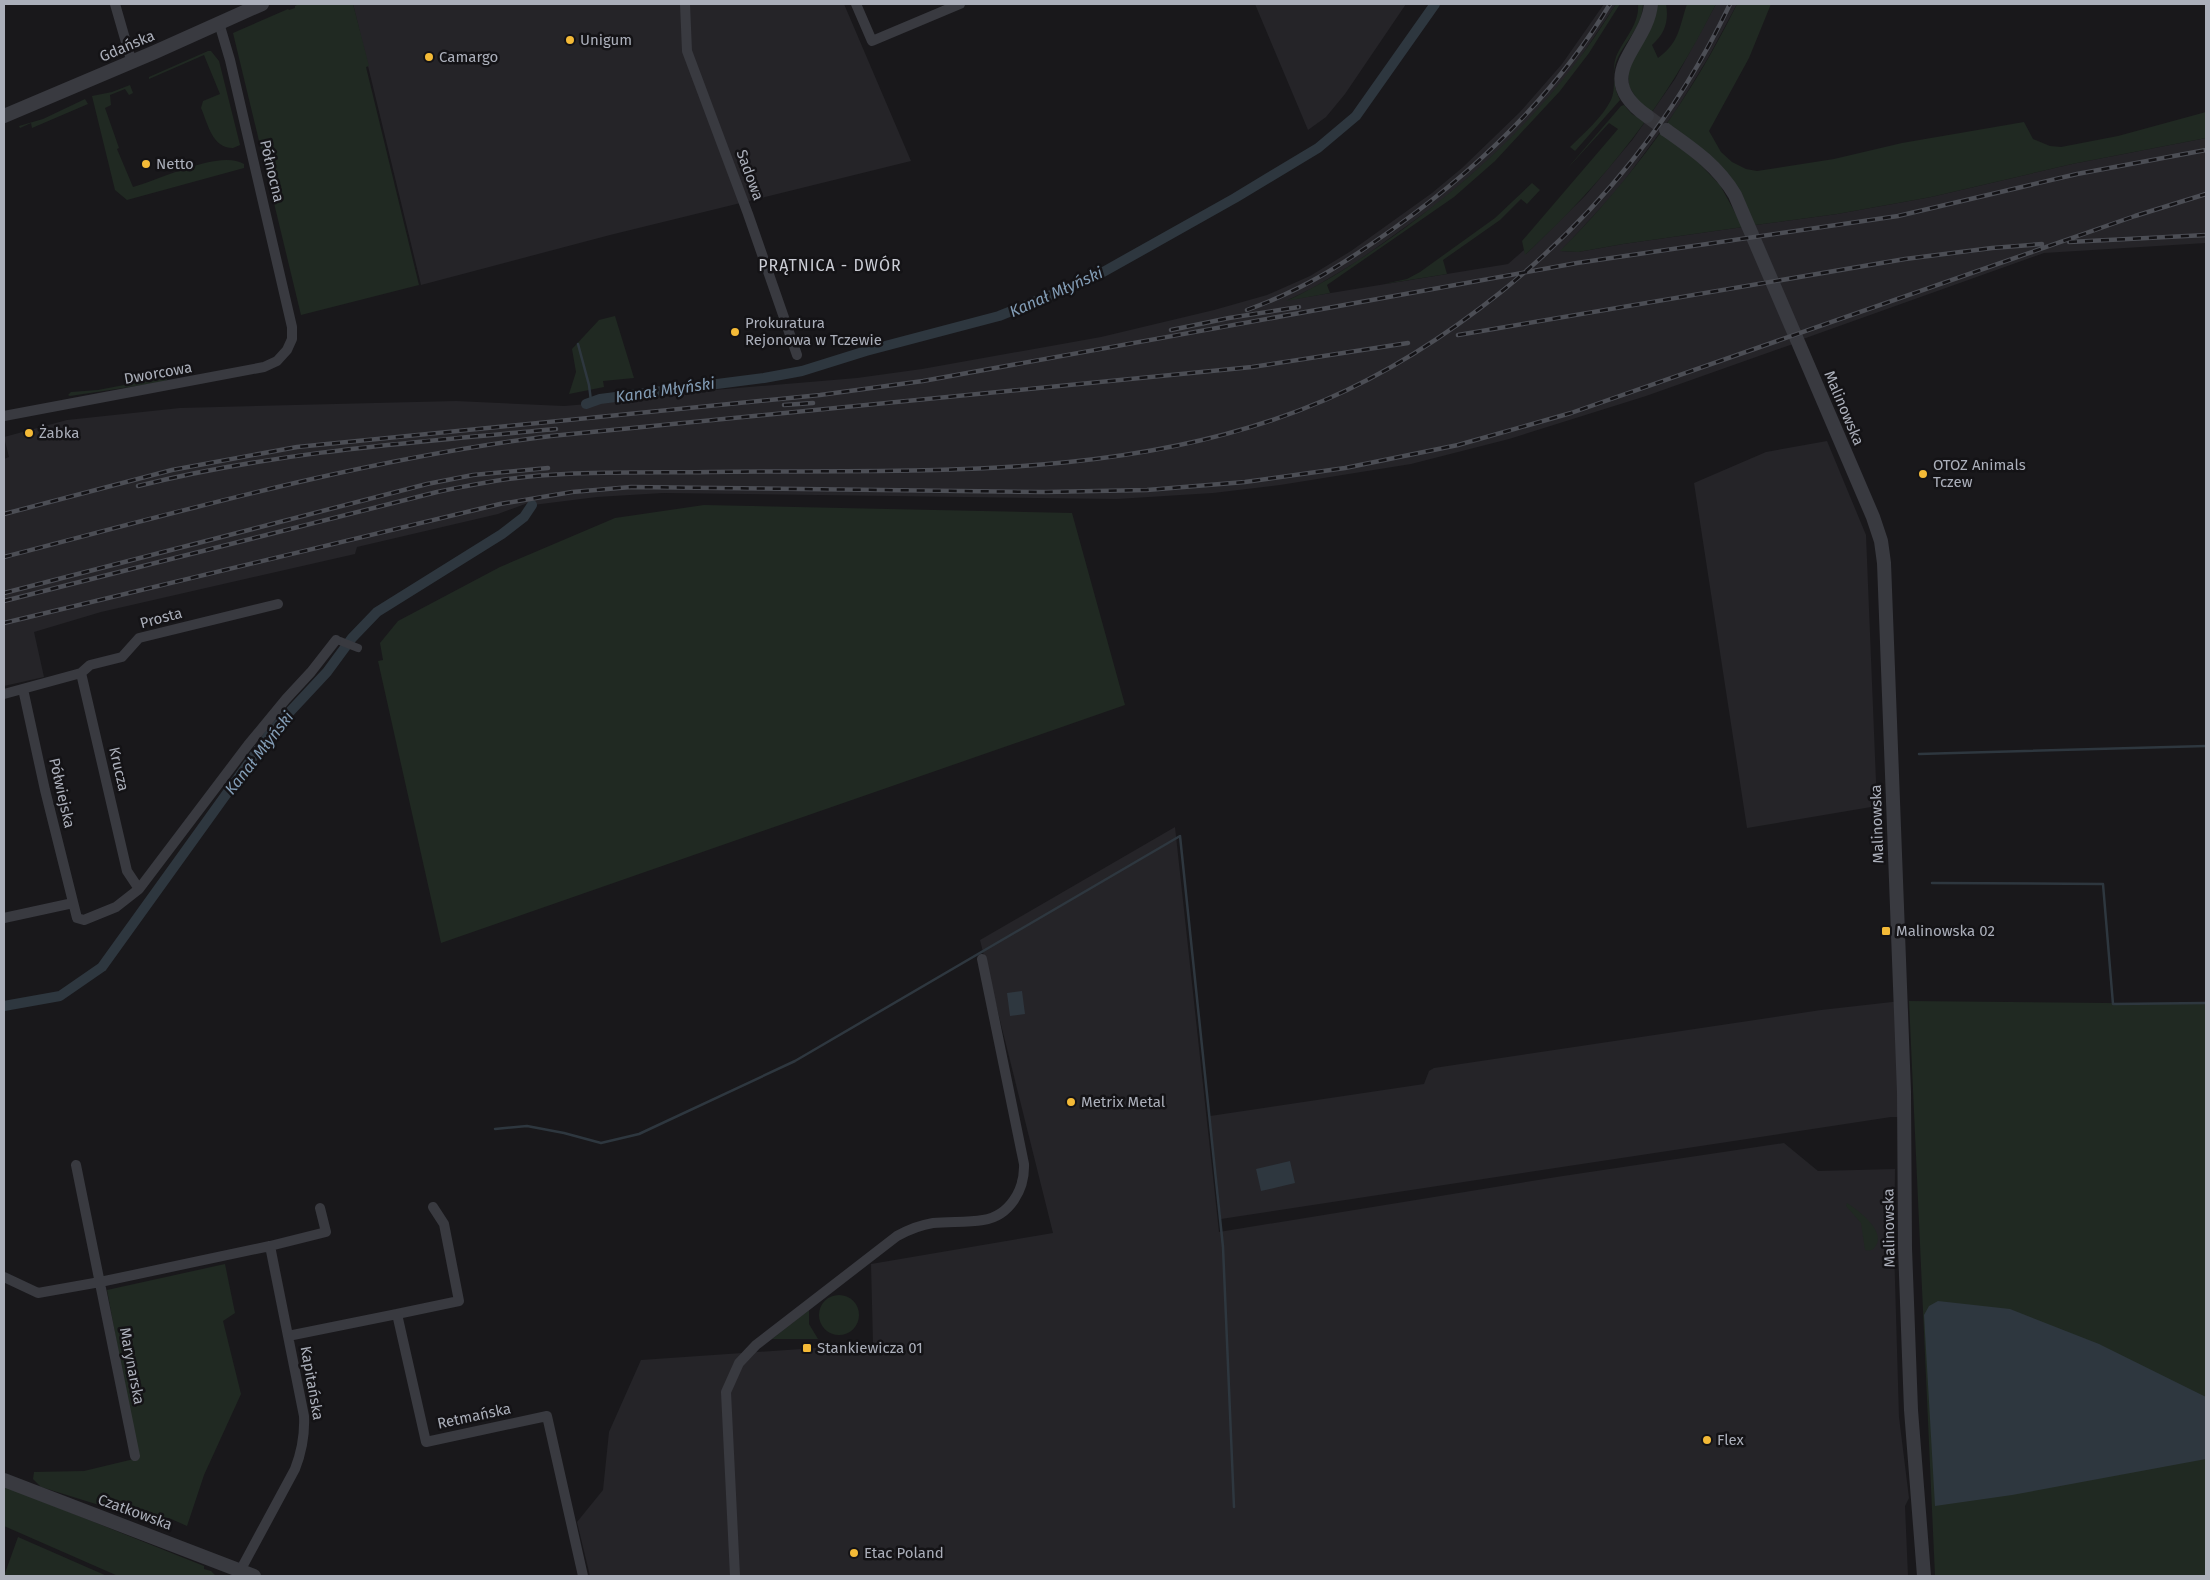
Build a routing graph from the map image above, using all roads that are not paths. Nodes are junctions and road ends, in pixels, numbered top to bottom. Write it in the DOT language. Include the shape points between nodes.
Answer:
graph roads {
  1 [pos="115,4"];
  2 [pos="262,4"];
  3 [pos="685,4"];
  4 [pos="856,4"];
  5 [pos="960,4"];
  6 [pos="1651,4"];
  7 [pos="218,23"];
  8 [pos="132,62"];
  9 [pos="4,116"];
  10 [pos="1647,116"];
  11 [pos="1666,130"];
  12 [pos="292,326"];
  13 [pos="797,355"];
  14 [pos="4,416"];
  15 [pos="278,604"];
  16 [pos="338,641"];
  17 [pos="358,648"];
  18 [pos="81,673"];
  19 [pos="23,689"];
  20 [pos="4,694"];
  21 [pos="140,889"];
  22 [pos="73,903"];
  23 [pos="4,918"];
  24 [pos="982,959"];
  25 [pos="76,1164"];
  26 [pos="433,1207"];
  27 [pos="320,1208"];
  28 [pos="270,1246"];
  29 [pos="4,1277"];
  30 [pos="100,1282"];
  31 [pos="397,1314"];
  32 [pos="288,1336"];
  33 [pos="135,1456"];
  34 [pos="4,1480"];
  35 [pos="236,1572"];
  36 [pos="254,1576"];
  37 [pos="583,1576"];
  38 [pos="735,1576"];
  39 [pos="1924,1576"];
  1 -- 8 [label="street"];
  2 -- 7 [label="street, Gdańska"];
  3 -- 13 [label="street, Sadowa" via="687,51"];
  4 -- 5 [label="street" via="872,41"];
  6 -- 10 [label="street" via="1648,21 1625,60 1622,75 1626,96"];
  7 -- 8 [label="street, Gdańska"];
  7 -- 12 [label="street, Północna" via="230,60"];
  8 -- 9 [label="street, Gdańska"];
  11 -- 39 [label="street, Malinowska" via="1710,164 1738,200 1881,541 1904,1092 1910,1410"];
  12 -- 14 [label="street, Dworcowa" via="292,339 287,350 277,361 264,367"];
  15 -- 18 [label="street, Prosta" via="139,638 122,657 90,666"];
  16 -- 17 [label="street"];
  16 -- 21 [label="street" via="248,745"];
  18 -- 19 [label="street, Prosta"];
  18 -- 21 [label="street, Krucza" via="127,871"];
  19 -- 20 [label="street, Prosta"];
  19 -- 22 [label="street, Półwiejska"];
  21 -- 22 [label="street" via="116,907 84,920 77,918"];
  22 -- 23 [label="street"];
  24 -- 38 [label="street" via="1024,1164 1019,1192 1006,1209 988,1218 926,1224 897,1236 756,1345 738,1363 726,1392"];
  25 -- 30 [label="street, Marynarska"];
  26 -- 31 [label="street" via="444,1224 459,1301"];
  27 -- 28 [label="street" via="326,1232"];
  28 -- 30 [label="street"];
  28 -- 32 [label="street, Kapitańska"];
  29 -- 30 [label="street" via="38,1293"];
  30 -- 33 [label="street, Marynarska"];
  31 -- 32 [label="street"];
  31 -- 37 [label="street, Retmańska" via="426,1442 547,1416"];
  32 -- 35 [label="street, Kapitańska" via="304,1416 304,1444 294,1469"];
  34 -- 35 [label="street, Czatkowska"];
  35 -- 36 [label="street, Czatkowska"];
}
